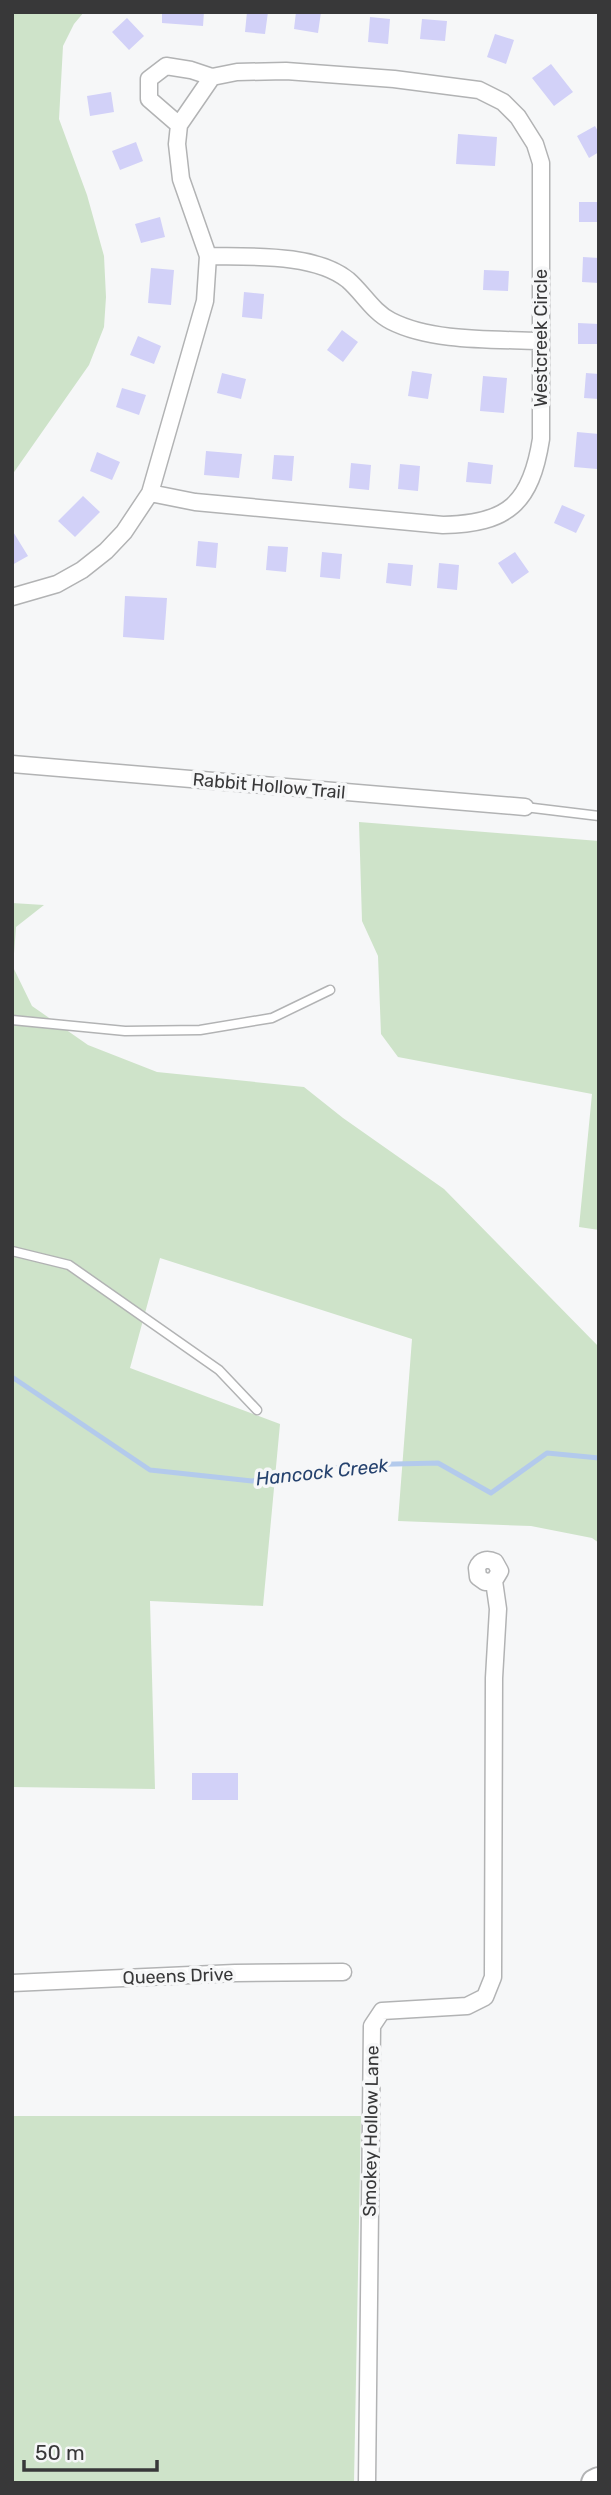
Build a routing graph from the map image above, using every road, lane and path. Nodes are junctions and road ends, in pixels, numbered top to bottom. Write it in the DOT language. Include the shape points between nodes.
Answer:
graph roads {
  1 [pos="212,77"];
  2 [pos="179,125"];
  3 [pos="208,256"];
  4 [pos="539,341"];
  5 [pos="150,493"];
  6 [pos="12,597"];
  7 [pos="12,764"];
  8 [pos="526,807"];
  9 [pos="599,816"];
  10 [pos="330,990"];
  11 [pos="12,1020"];
  12 [pos="12,1251"];
  13 [pos="257,1410"];
  14 [pos="494,1581"];
  15 [pos="343,1972"];
  16 [pos="12,1983"];
  17 [pos="367,2483"];
  1 -- 2 [label="street"];
  1 -- 2 [label="street, Westcreek Circle" via="166,66 149,79 149,99"];
  1 -- 4 [label="street, Westcreek Circle" via="286,71 394,79 480,90 503,102 530,135 541,163"];
  2 -- 3 [label="street" via="181,179"];
  3 -- 4 [label="street" via="329,267 390,321 423,332"];
  3 -- 5 [label="street" via="205,301"];
  4 -- 5 [label="street, Westcreek Circle" via="541,439 536,469 523,494 505,513 472,524 443,525 195,502"];
  5 -- 6 [label="street" via="124,532 82,570 57,584"];
  7 -- 8 [label="street, Rabbit Hollow Trail"];
  8 -- 9 [label="lane"];
  10 -- 11 [label="lane" via="272,1018 200,1030 125,1031"];
  12 -- 13 [label="lane" via="69,1265 219,1370"];
  14 -- 17 [label="street, Smokey Hollow Lane" via="498,1609 493,1977 485,1997 467,2006 382,2011 372,2026"];
  15 -- 16 [label="street, Queens Drive"];
}
